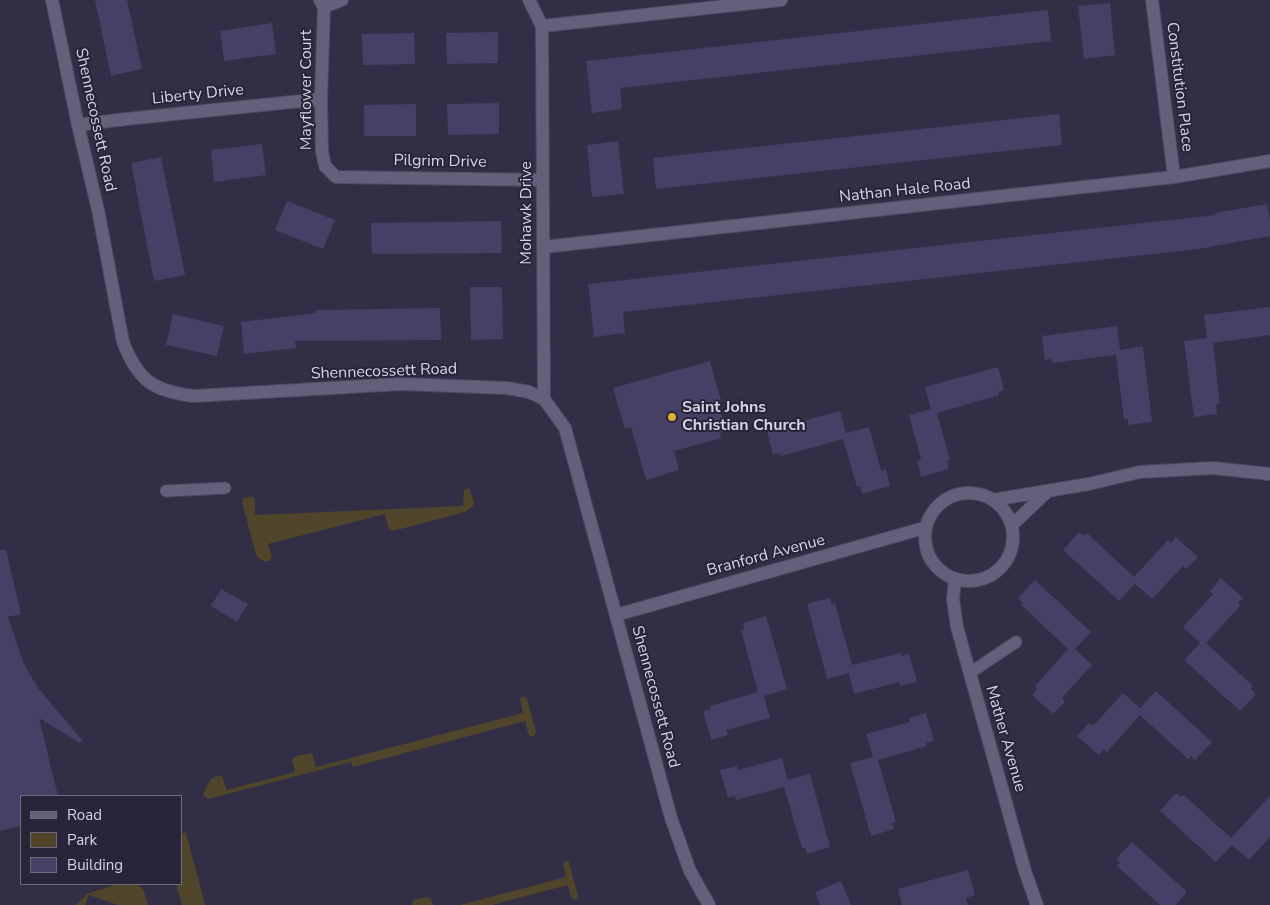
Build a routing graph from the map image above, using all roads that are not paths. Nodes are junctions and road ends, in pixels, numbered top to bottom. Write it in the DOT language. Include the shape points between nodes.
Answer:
graph roads {
  1 [pos="52,0"];
  2 [pos="342,0"];
  3 [pos="529,0"];
  4 [pos="781,0"];
  5 [pos="1152,0"];
  6 [pos="322,3"];
  7 [pos="542,26"];
  8 [pos="321,99"];
  9 [pos="78,125"];
  10 [pos="1270,161"];
  11 [pos="336,177"];
  12 [pos="1174,177"];
  13 [pos="543,180"];
  14 [pos="544,247"];
  15 [pos="544,399"];
  16 [pos="1270,474"];
  17 [pos="225,488"];
  18 [pos="166,491"];
  19 [pos="1048,491"];
  20 [pos="993,500"];
  21 [pos="1012,525"];
  22 [pos="924,528"];
  23 [pos="955,580"];
  24 [pos="616,615"];
  25 [pos="1016,642"];
  26 [pos="970,673"];
  27 [pos="709,905"];
  28 [pos="1037,905"];
  1 -- 9 [label="street, Shennecossett Road"];
  2 -- 6 [label="street"];
  3 -- 7 [label="street"];
  4 -- 7 [label="street"];
  5 -- 12 [label="street, Constitution Place"];
  6 -- 8 [label="street, Mayflower Court"];
  7 -- 13 [label="street, Mohawk Drive"];
  8 -- 9 [label="street, Liberty Drive"];
  8 -- 11 [label="street, Mayflower Court" via="322,151 325,166"];
  9 -- 15 [label="street, Shennecossett Road" via="123,342 135,369 153,384 182,395 207,396 401,384 465,386 507,388"];
  10 -- 12 [label="street, Nathan Hale Road"];
  11 -- 13 [label="street, Pilgrim Drive"];
  12 -- 14 [label="street, Nathan Hale Road"];
  13 -- 14 [label="street, Mohawk Drive"];
  14 -- 15 [label="street, Mohawk Drive"];
  15 -- 24 [label="street, Shennecossett Road" via="565,428"];
  16 -- 19 [label="street" via="1213,468 1140,472"];
  17 -- 18 [label="lane"];
  19 -- 20 [label="street"];
  19 -- 21 [label="street"];
  20 -- 21 [label="street" via="1005,511"];
  20 -- 22 [label="street" via="979,494 964,493 949,498 937,507"];
  21 -- 23 [label="street" via="1014,539 1004,565 982,580"];
  22 -- 23 [label="street" via="923,537 932,562"];
  22 -- 24 [label="street, Branford Avenue"];
  23 -- 26 [label="street, Mather Avenue" via="953,599 957,627"];
  24 -- 27 [label="street, Shennecossett Road" via="671,818 690,872"];
  25 -- 26 [label="lane"];
  26 -- 28 [label="street, Mather Avenue"];
}
